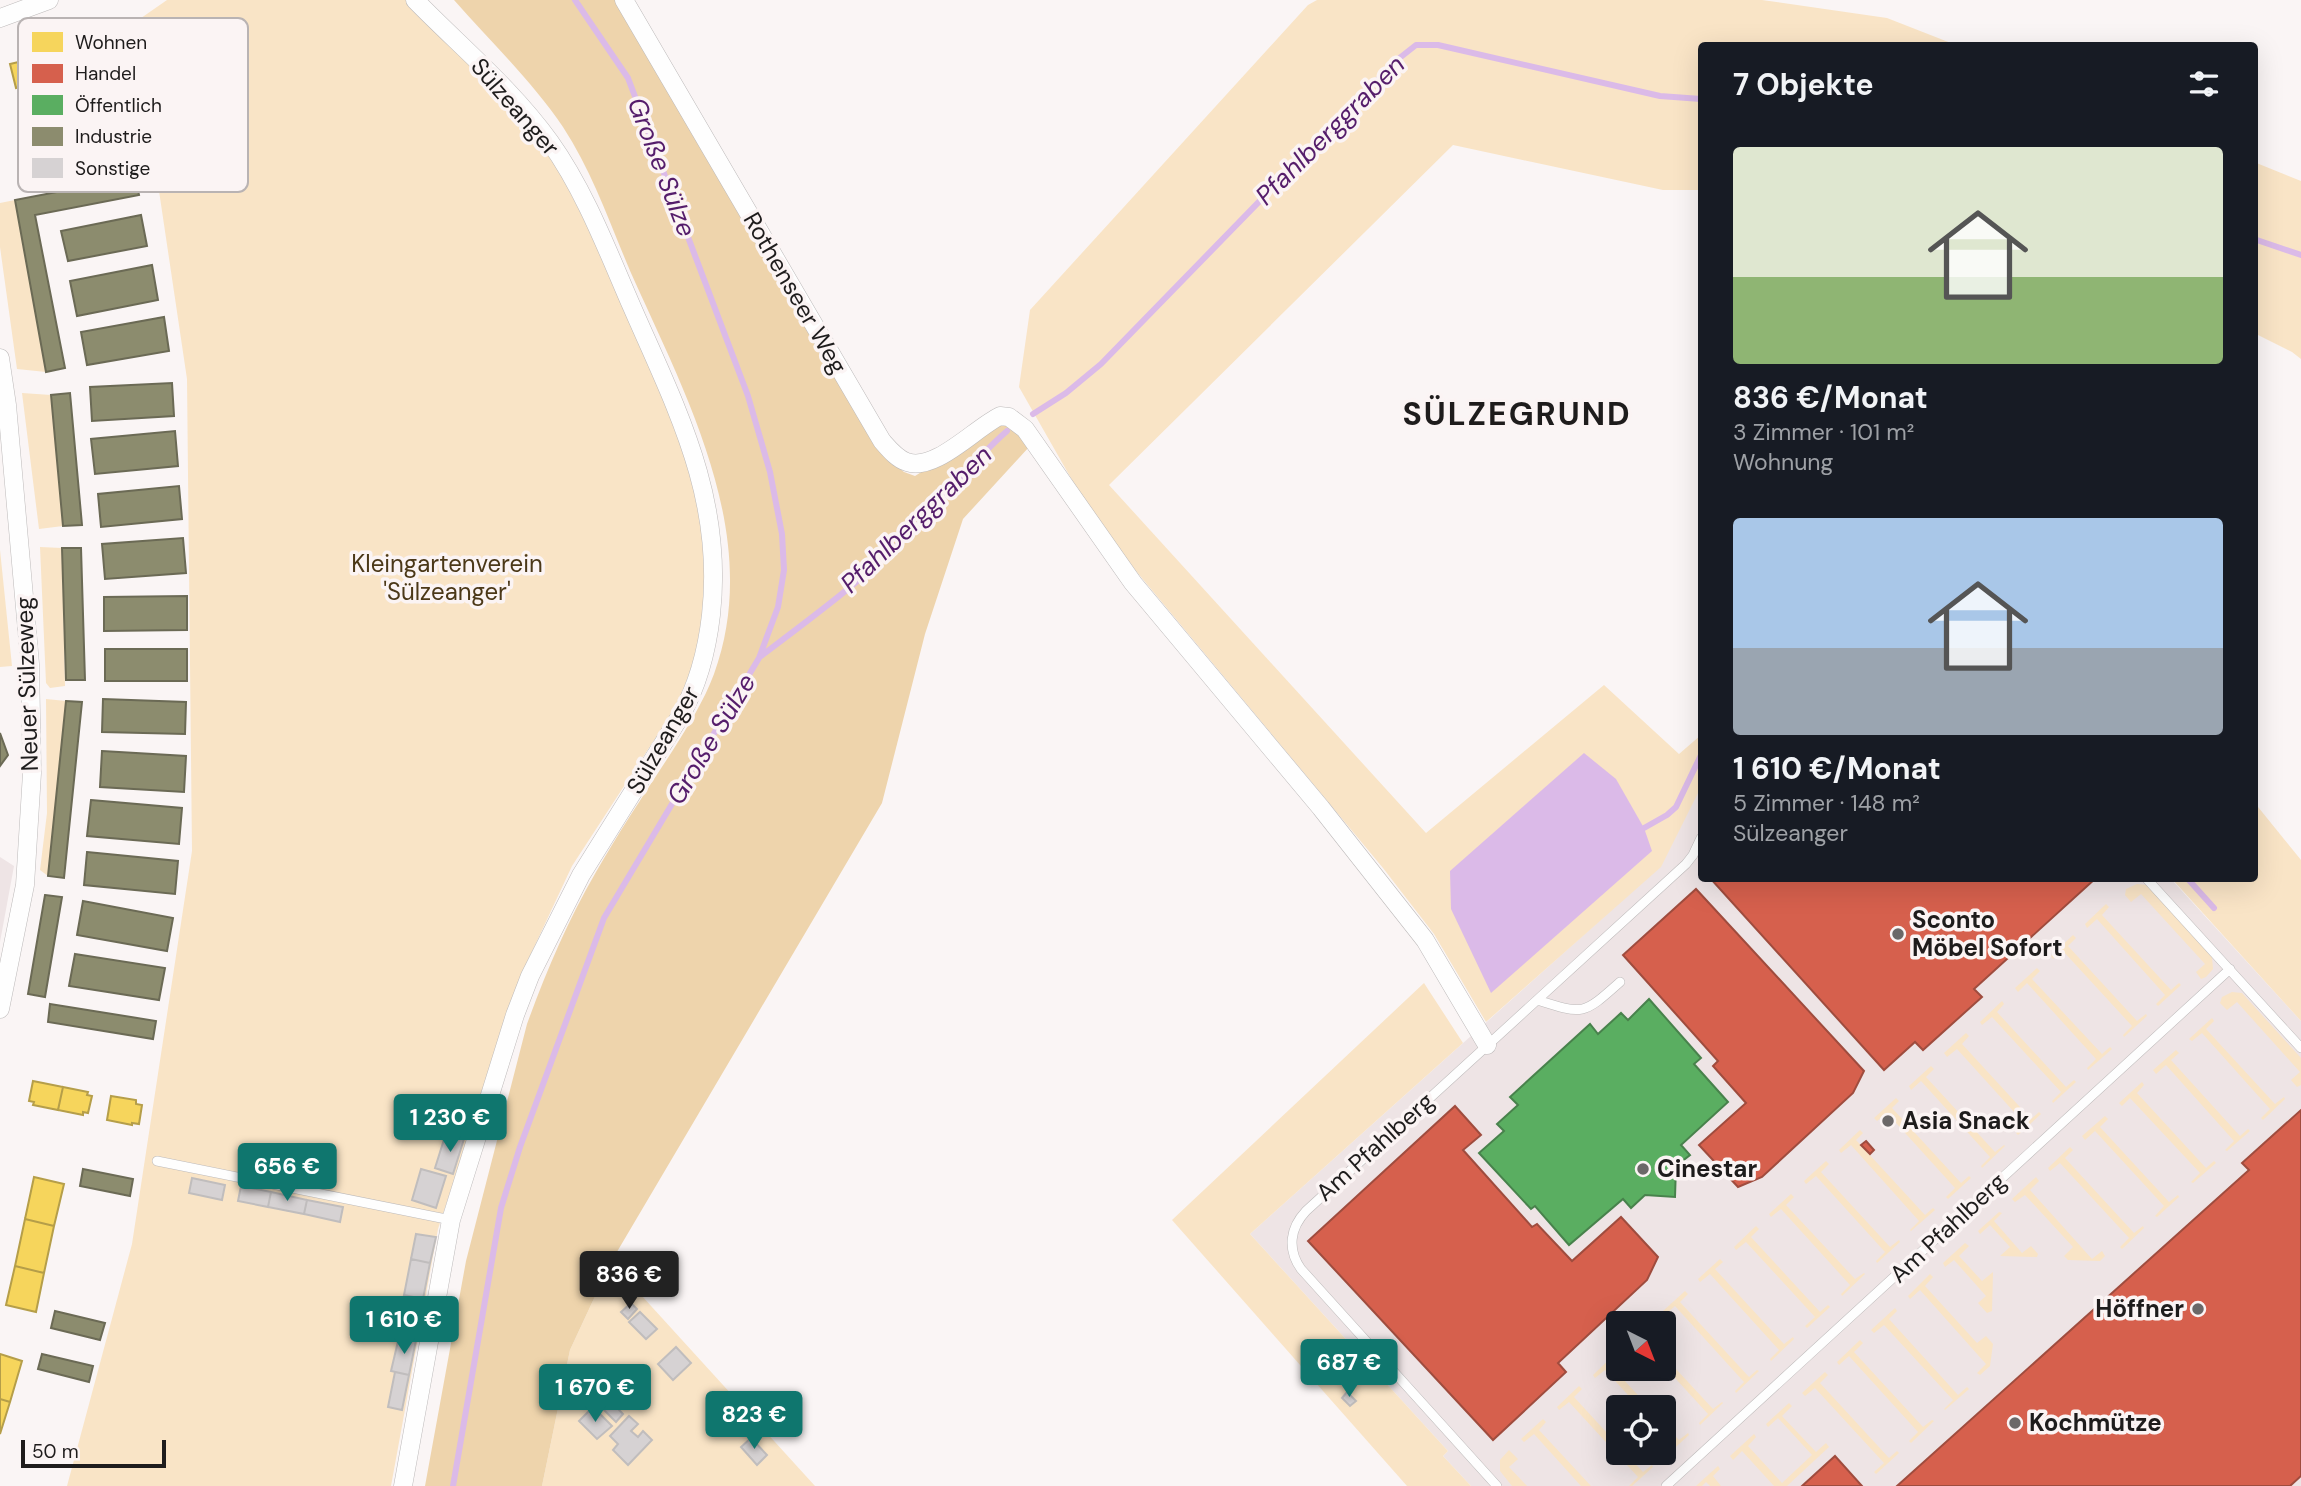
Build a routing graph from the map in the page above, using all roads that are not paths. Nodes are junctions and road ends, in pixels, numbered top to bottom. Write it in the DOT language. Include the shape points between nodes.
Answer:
graph roads {
  1 [pos="50,0"];
  2 [pos="415,0"];
  3 [pos="624,0"];
  4 [pos="0,18"];
  5 [pos="0,358"];
  6 [pos="1698,843"];
  7 [pos="2150,882"];
  8 [pos="4,965"];
  9 [pos="2230,969"];
  10 [pos="1620,982"];
  11 [pos="1536,1000"];
  12 [pos="0,1009"];
  13 [pos="1487,1045"];
  14 [pos="2301,1048"];
  15 [pos="157,1161"];
  16 [pos="451,1220"];
  17 [pos="403,1486"];
  18 [pos="1497,1486"];
  19 [pos="1667,1486"];
  1 -- 4 [label="street"];
  2 -- 16 [label="street, Sülzeanger" via="519,104 561,158 681,419 708,508 714,563 709,632 695,689 581,875 530,976"];
  3 -- 13 [label="street, Rothenseer Weg" via="874,431 902,460 919,464 936,458 1000,416 1024,428 1133,583 1405,913"];
  5 -- 8 [label="street, Neuer Sülzeweg" via="30,664 32,760 25,885"];
  6 -- 11 [label="lane, Am Pfahlberg" via="1686,864"];
  7 -- 9 [label="lane"];
  8 -- 12 [label="street, Neuer Sülzeweg"];
  9 -- 14 [label="lane"];
  9 -- 19 [label="lane, Am Pfahlberg"];
  10 -- 11 [label="lane" via="1585,1010"];
  11 -- 13 [label="lane, Am Pfahlberg"];
  13 -- 18 [label="lane, Am Pfahlberg" via="1306,1210 1291,1240 1301,1269"];
  15 -- 16 [label="lane"];
  16 -- 17 [label="street, Sülzeanger"];
}
